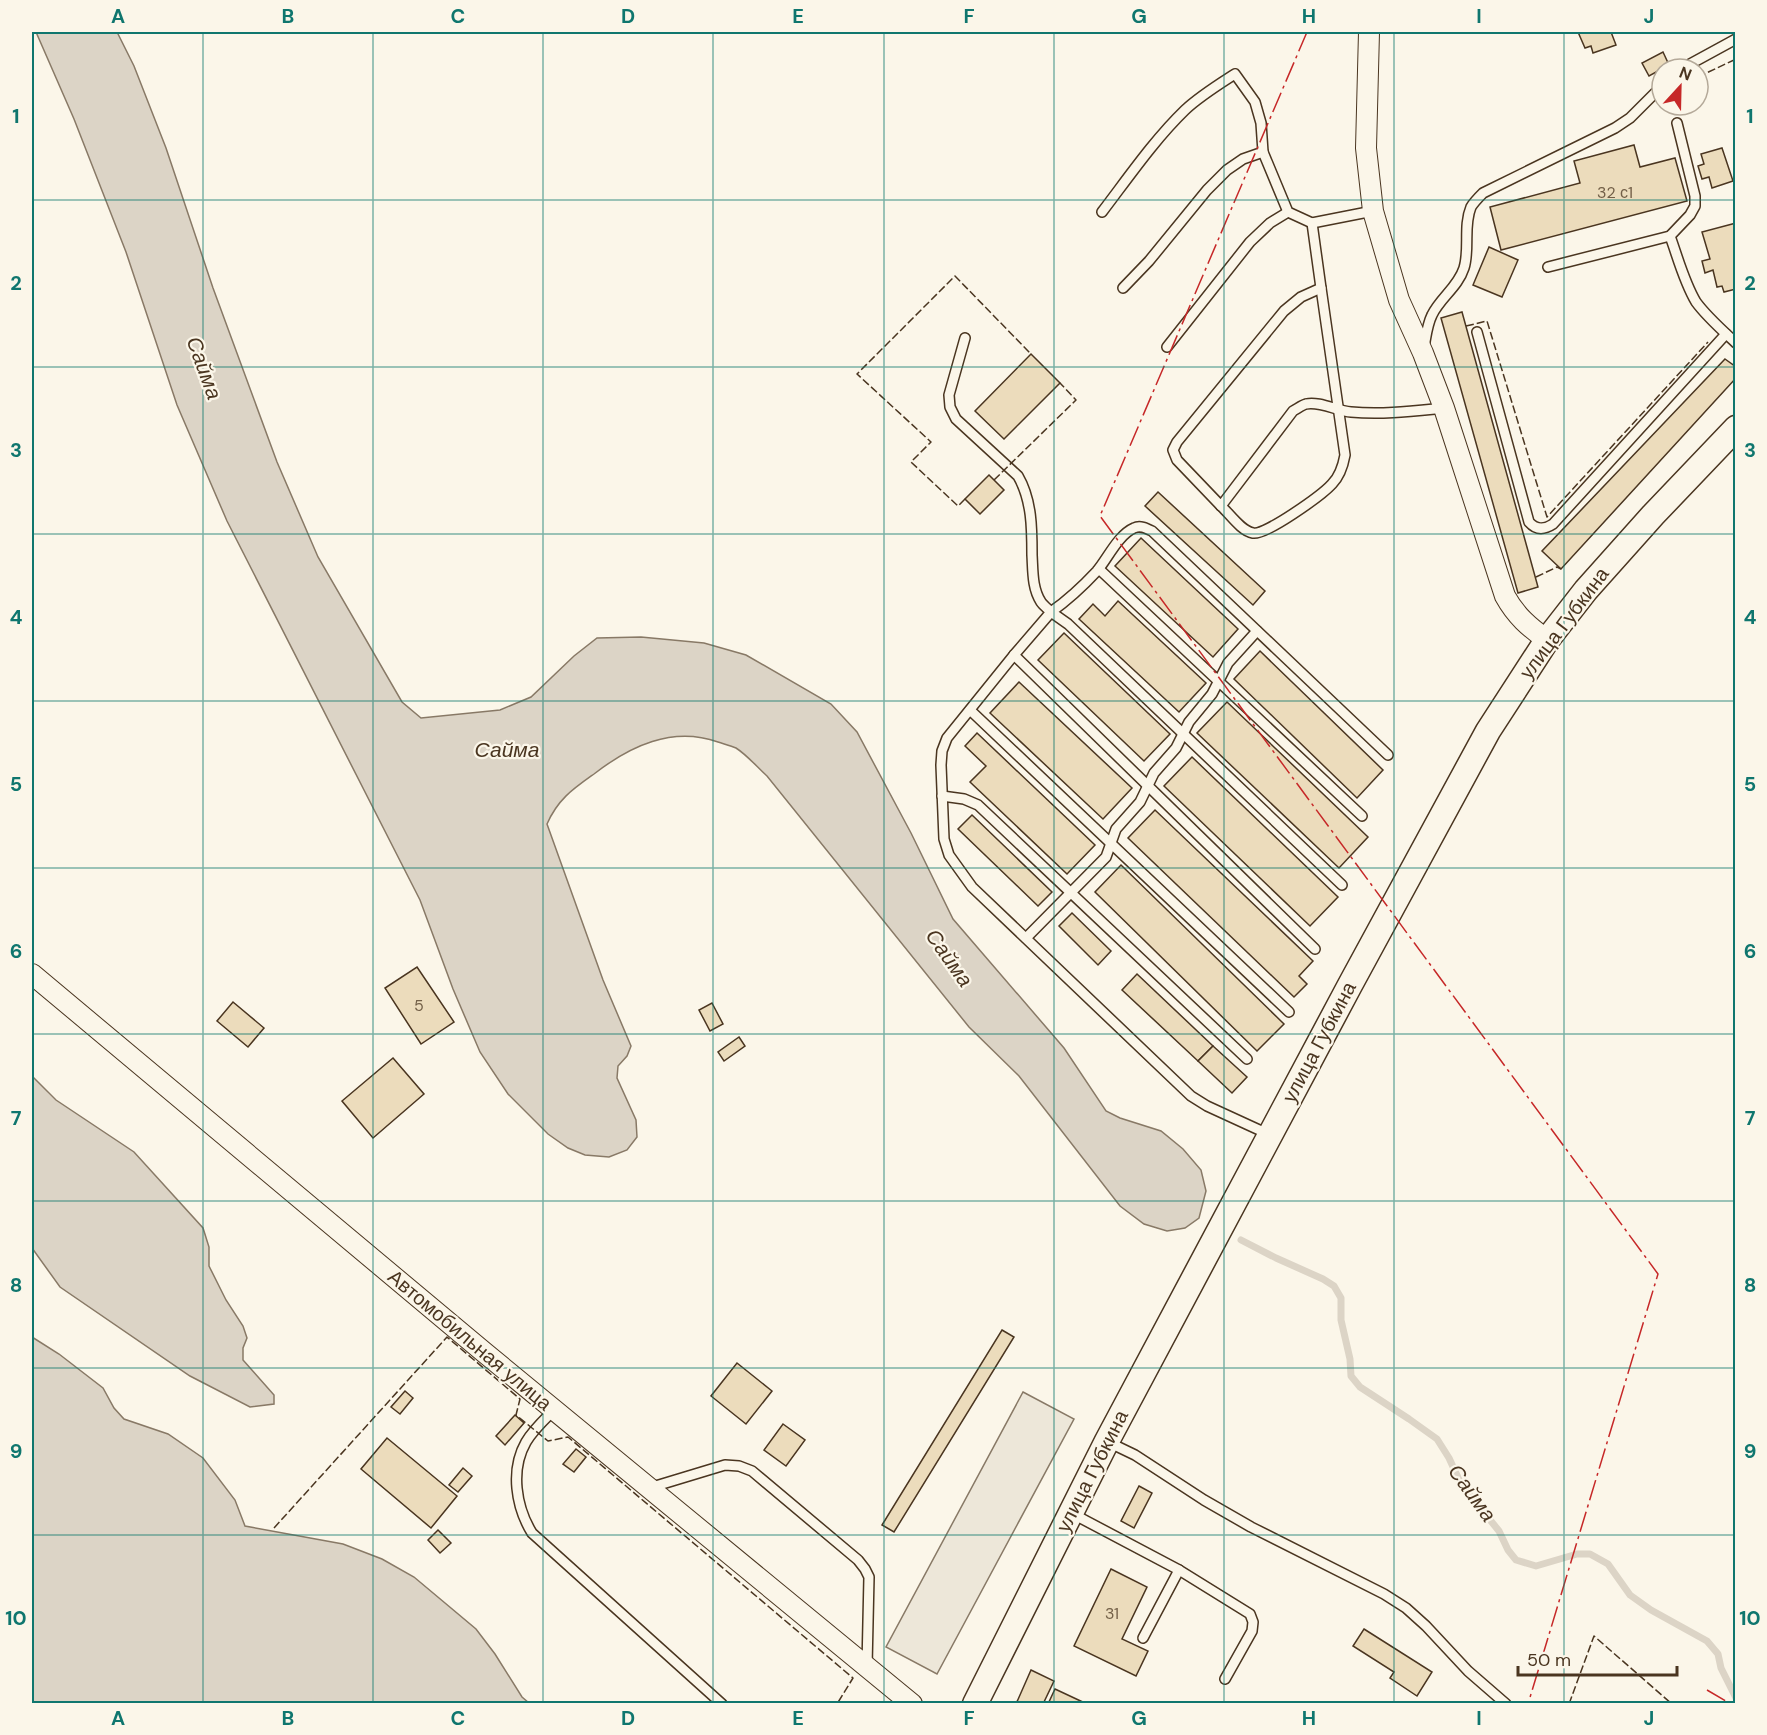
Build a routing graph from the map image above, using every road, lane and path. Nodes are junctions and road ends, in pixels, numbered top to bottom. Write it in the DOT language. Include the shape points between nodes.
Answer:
graph roads {
  1 [pos="1369,32"];
  2 [pos="1736,39"];
  3 [pos="1704,57"];
  4 [pos="1650,98"];
  5 [pos="1677,123"];
  6 [pos="1263,152"];
  7 [pos="1373,211"];
  8 [pos="1102,212"];
  9 [pos="1288,212"];
  10 [pos="1311,223"];
  11 [pos="1670,236"];
  12 [pos="1548,267"];
  13 [pos="1123,288"];
  14 [pos="1321,288"];
  15 [pos="1477,332"];
  16 [pos="1726,334"];
  17 [pos="965,338"];
  18 [pos="1736,343"];
  19 [pos="1167,347"];
  20 [pos="1423,352"];
  21 [pos="1444,408"];
  22 [pos="1338,410"];
  23 [pos="1736,428"];
  24 [pos="1221,506"];
  25 [pos="1099,569"];
  26 [pos="1051,612"];
  27 [pos="1257,631"];
  28 [pos="1547,639"];
  29 [pos="1014,655"];
  30 [pos="1218,681"];
  31 [pos="970,710"];
  32 [pos="1183,734"];
  33 [pos="1388,755"];
  34 [pos="1148,786"];
  35 [pos="942,796"];
  36 [pos="1362,816"];
  37 [pos="1111,843"];
  38 [pos="1342,885"];
  39 [pos="1070,893"];
  40 [pos="1026,938"];
  41 [pos="1315,949"];
  42 [pos="32,974"];
  43 [pos="1289,1012"];
  44 [pos="1247,1059"];
  45 [pos="1269,1135"];
  46 [pos="554,1410"];
  47 [pos="1107,1442"];
  48 [pos="649,1488"];
  49 [pos="1071,1513"];
  50 [pos="1179,1570"];
  51 [pos="1143,1638"];
  52 [pos="867,1666"];
  53 [pos="1226,1679"];
  54 [pos="722,1704"];
  55 [pos="912,1704"];
  56 [pos="975,1704"];
  57 [pos="1506,1704"];
  1 -- 7 [label="street" via="1366,147"];
  2 -- 3 [label="lane"];
  4 -- 20 [label="lane" via="1615,128 1475,201 1468,219 1464,268 1432,314"];
  5 -- 11 [label="lane" via="1695,206"];
  6 -- 8 [label="lane" via="1255,102 1235,74 1185,110"];
  6 -- 9 [label="lane"];
  6 -- 13 [label="lane" via="1227,170"];
  7 -- 10 [label="lane"];
  7 -- 20 [label="street" via="1399,300"];
  9 -- 10 [label="lane"];
  9 -- 19 [label="lane" via="1250,242"];
  10 -- 14 [label="lane"];
  11 -- 12 [label="lane"];
  11 -- 16 [label="lane" via="1689,288"];
  14 -- 22 [label="lane"];
  14 -- 24 [label="lane" via="1300,297 1284,311 1173,450"];
  15 -- 16 [label="lane" via="1529,522 1543,529 1553,524"];
  16 -- 18 [label="lane"];
  17 -- 26 [label="lane" via="949,396 950,407 956,419 1023,485 1029,500 1035,590"];
  20 -- 21 [label="street"];
  21 -- 22 [label="lane"];
  21 -- 28 [label="street" via="1505,596 1513,611"];
  22 -- 24 [label="lane" via="1305,404 1293,411"];
  22 -- 24 [label="lane" via="1345,455 1339,475 1322,493 1261,533 1245,530"];
  23 -- 28 [label="street, улица Губкина" via="1653,515"];
  25 -- 26 [label="lane"];
  25 -- 27 [label="lane" via="1132,528 1145,527"];
  25 -- 30 [label="lane"];
  26 -- 29 [label="lane"];
  26 -- 32 [label="lane"];
  27 -- 30 [label="lane" via="1228,663"];
  27 -- 33 [label="lane"];
  28 -- 45 [label="street, улица Губкина" via="1488,731"];
  29 -- 31 [label="lane"];
  29 -- 34 [label="lane"];
  30 -- 32 [label="lane"];
  30 -- 36 [label="lane"];
  31 -- 35 [label="lane" via="942,750"];
  31 -- 37 [label="lane"];
  32 -- 34 [label="lane"];
  32 -- 38 [label="lane"];
  34 -- 37 [label="lane" via="1140,802 1116,829"];
  34 -- 41 [label="lane"];
  35 -- 39 [label="lane" via="978,805"];
  35 -- 40 [label="lane" via="944,839 949,855 972,887"];
  37 -- 39 [label="lane" via="1106,857"];
  37 -- 43 [label="lane"];
  39 -- 40 [label="lane"];
  39 -- 44 [label="lane"];
  40 -- 45 [label="lane" via="1191,1096"];
  42 -- 46 [label="street, Автомобильная улица"];
  45 -- 47 [label="street, улица Губкина"];
  46 -- 48 [label="street, Автомобильная улица"];
  46 -- 54 [label="lane" via="526,1441 516,1469 524,1521 532,1533"];
  47 -- 49 [label="street, улица Губкина"];
  47 -- 57 [label="lane" via="1135,1455 1251,1527 1399,1604"];
  48 -- 52 [label="street, Автомобильная улица"];
  48 -- 52 [label="lane" via="725,1465 752,1471 865,1569 869,1577"];
  49 -- 50 [label="lane"];
  49 -- 56 [label="street, улица Губкина"];
  50 -- 51 [label="lane"];
  50 -- 53 [label="lane" via="1250,1614 1252,1631"];
  52 -- 55 [label="street, Автомобильная улица"];
}
